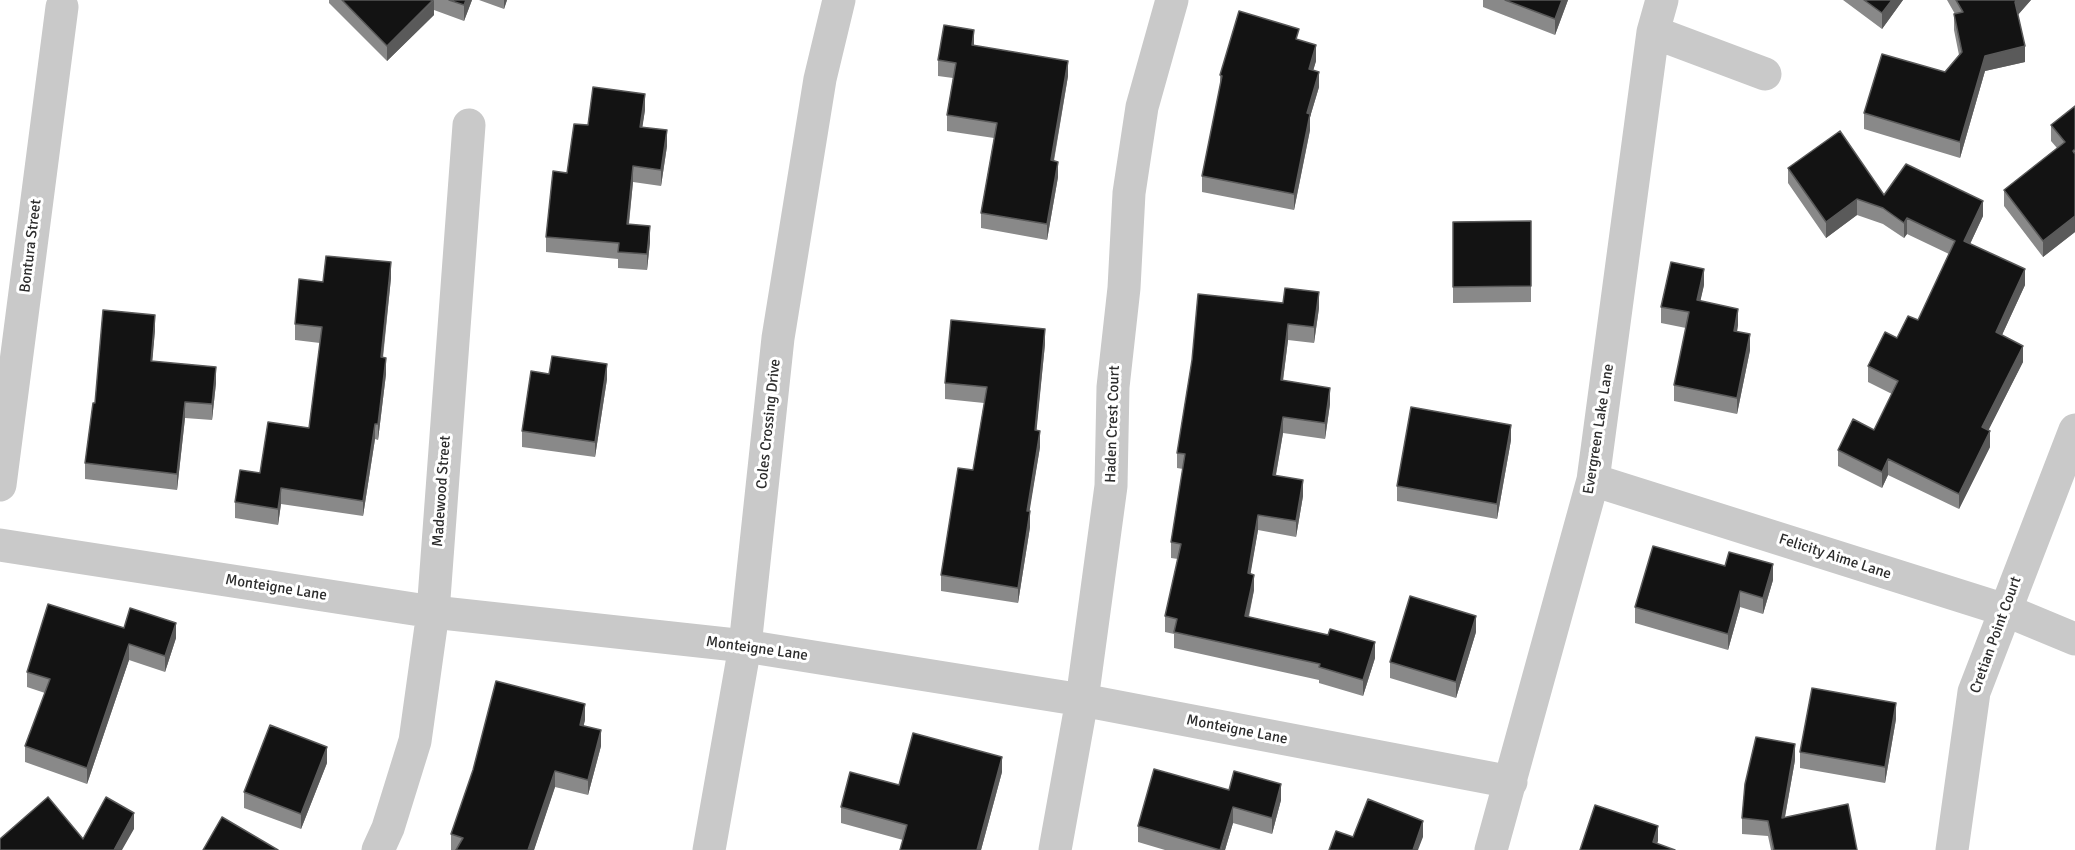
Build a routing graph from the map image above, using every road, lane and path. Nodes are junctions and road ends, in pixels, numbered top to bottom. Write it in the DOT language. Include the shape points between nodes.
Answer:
graph roads {
  1 [pos="839,0"];
  2 [pos="1172,0"];
  3 [pos="1662,0"];
  4 [pos="62,7"];
  5 [pos="1653,32"];
  6 [pos="1765,74"];
  7 [pos="469,125"];
  8 [pos="2075,430"];
  9 [pos="1593,480"];
  10 [pos="0,485"];
  11 [pos="0,545"];
  12 [pos="2005,610"];
  13 [pos="434,612"];
  14 [pos="2075,639"];
  15 [pos="745,646"];
  16 [pos="1082,700"];
  17 [pos="1510,782"];
  18 [pos="378,850"];
  19 [pos="709,850"];
  20 [pos="1055,850"];
  21 [pos="1491,850"];
  22 [pos="1952,850"];
  1 -- 15 [label="street, Coles Crossing Drive" via="820,79 778,338"];
  2 -- 16 [label="street, Haden Crest Court" via="1142,107 1129,193 1113,387 1111,486"];
  3 -- 5 [label="street, Evergreen Lake Lane"];
  4 -- 10 [label="street, Bontura Street"];
  5 -- 6 [label="street"];
  5 -- 9 [label="street, Evergreen Lake Lane"];
  7 -- 13 [label="street, Madewood Street"];
  8 -- 12 [label="street, Cretian Point Court"];
  9 -- 12 [label="street, Felicity Aime Lane"];
  9 -- 17 [label="street, Evergreen Lake Lane"];
  11 -- 13 [label="street, Monteigne Lane"];
  12 -- 14 [label="street, Felicity Aime Lane"];
  12 -- 22 [label="street, Cretian Point Court" via="1974,692"];
  13 -- 15 [label="street, Monteigne Lane"];
  13 -- 18 [label="street, Madewood Street" via="415,741"];
  15 -- 16 [label="street, Monteigne Lane"];
  15 -- 19 [label="street, Coles Crossing Drive"];
  16 -- 17 [label="street, Monteigne Lane"];
  16 -- 20 [label="street, Haden Crest Court"];
  17 -- 21 [label="street, Evergreen Lake Lane"];
}
